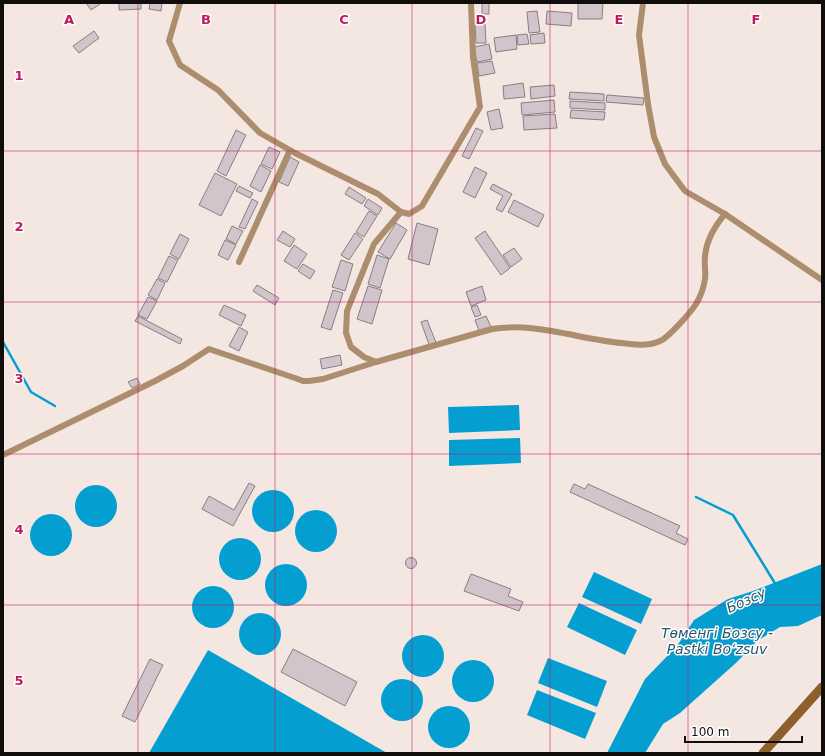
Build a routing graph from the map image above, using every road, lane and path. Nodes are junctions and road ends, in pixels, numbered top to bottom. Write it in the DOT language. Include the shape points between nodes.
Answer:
graph roads {
  1 [pos="180,3"];
  2 [pos="471,3"];
  3 [pos="643,3"];
  4 [pos="290,150"];
  5 [pos="401,212"];
  6 [pos="725,214"];
  7 [pos="238,262"];
  8 [pos="822,280"];
  9 [pos="376,362"];
  10 [pos="3,455"];
  11 [pos="822,687"];
  12 [pos="763,753"];
  1 -- 4 [label="street" via="169,41 180,66 218,90 260,133"];
  2 -- 5 [label="street" via="473,57 480,107 422,206 409,214"];
  3 -- 6 [label="street" via="640,35 654,137 665,164 685,191"];
  4 -- 5 [label="street" via="378,194"];
  4 -- 7 [label="street"];
  5 -- 9 [label="street" via="374,244 347,311 346,333 351,347"];
  6 -- 8 [label="street"];
  6 -- 9 [label="street" via="711,233 704,257 705,279 696,305 662,341 637,345 534,329 503,327"];
  9 -- 10 [label="street" via="323,379 303,381 209,349 155,381"];
  11 -- 12 [label="main road"];
}
